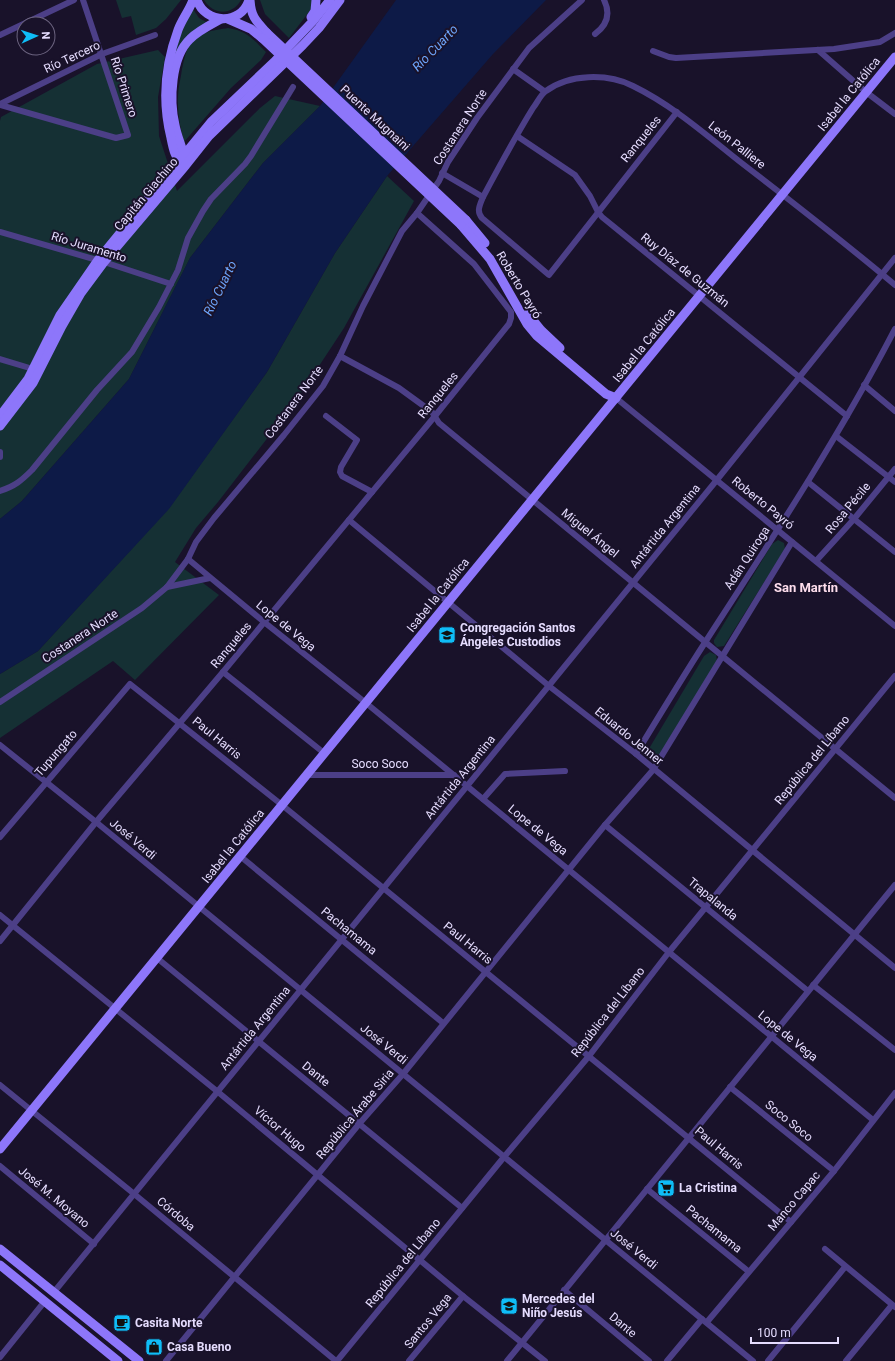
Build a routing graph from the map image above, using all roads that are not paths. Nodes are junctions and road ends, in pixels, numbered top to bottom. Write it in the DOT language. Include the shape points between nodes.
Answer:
graph roads {
  1 [pos="74,0"];
  2 [pos="83,0"];
  3 [pos="193,0"];
  4 [pos="197,0"];
  5 [pos="249,0"];
  6 [pos="316,0"];
  7 [pos="330,0"];
  8 [pos="340,0"];
  9 [pos="582,0"];
  10 [pos="604,0"];
  11 [pos="224,19"];
  12 [pos="895,33"];
  13 [pos="595,34"];
  14 [pos="0,35"];
  15 [pos="265,35"];
  16 [pos="155,36"];
  17 [pos="296,39"];
  18 [pos="818,50"];
  19 [pos="653,51"];
  20 [pos="102,54"];
  21 [pos="895,57"];
  22 [pos="513,69"];
  23 [pos="293,87"];
  24 [pos="544,91"];
  25 [pos="866,92"];
  26 [pos="0,104"];
  27 [pos="677,112"];
  28 [pos="895,114"];
  29 [pos="517,136"];
  30 [pos="183,161"];
  31 [pos="442,173"];
  32 [pos="782,194"];
  33 [pos="483,197"];
  34 [pos="417,212"];
  35 [pos="598,212"];
  36 [pos="464,223"];
  37 [pos="0,232"];
  38 [pos="895,258"];
  39 [pos="101,261"];
  40 [pos="882,274"];
  41 [pos="171,284"];
  42 [pos="895,285"];
  43 [pos="699,296"];
  44 [pos="895,329"];
  45 [pos="893,340"];
  46 [pos="340,356"];
  47 [pos="0,359"];
  48 [pos="33,369"];
  49 [pos="799,377"];
  50 [pos="864,386"];
  51 [pos="616,398"];
  52 [pos="895,411"];
  53 [pos="0,416"];
  54 [pos="326,416"];
  55 [pos="435,416"];
  56 [pos="847,416"];
  57 [pos="0,426"];
  58 [pos="836,436"];
  59 [pos="0,452"];
  60 [pos="0,457"];
  61 [pos="895,469"];
  62 [pos="888,477"];
  63 [pos="716,481"];
  64 [pos="808,482"];
  65 [pos="895,482"];
  66 [pos="0,491"];
  67 [pos="372,492"];
  68 [pos="532,500"];
  69 [pos="854,519"];
  70 [pos="349,520"];
  71 [pos="778,530"];
  72 [pos="792,542"];
  73 [pos="895,552"];
  74 [pos="188,559"];
  75 [pos="816,562"];
  76 [pos="210,578"];
  77 [pos="633,582"];
  78 [pos="167,587"];
  79 [pos="448,602"];
  80 [pos="264,622"];
  81 [pos="895,626"];
  82 [pos="706,642"];
  83 [pos="723,656"];
  84 [pos="223,672"];
  85 [pos="895,676"];
  86 [pos="130,684"];
  87 [pos="549,686"];
  88 [pos="0,702"];
  89 [pos="366,702"];
  90 [pos="180,722"];
  91 [pos="0,745"];
  92 [pos="836,749"];
  93 [pos="324,754"];
  94 [pos="636,754"];
  95 [pos="653,770"];
  96 [pos="565,771"];
  97 [pos="306,775"];
  98 [pos="454,775"];
  99 [pos="46,781"];
  100 [pos="467,786"];
  101 [pos="895,798"];
  102 [pos="483,799"];
  103 [pos="282,805"];
  104 [pos="96,822"];
  105 [pos="605,825"];
  106 [pos="0,837"];
  107 [pos="752,850"];
  108 [pos="240,856"];
  109 [pos="569,869"];
  110 [pos="895,884"];
  111 [pos="384,888"];
  112 [pos="199,907"];
  113 [pos="706,907"];
  114 [pos="0,915"];
  115 [pos="13,925"];
  116 [pos="855,934"];
  117 [pos="342,940"];
  118 [pos="0,941"];
  119 [pos="669,952"];
  120 [pos="157,958"];
  121 [pos="895,968"];
  122 [pos="485,971"];
  123 [pos="813,985"];
  124 [pos="300,990"];
  125 [pos="808,991"];
  126 [pos="115,1008"];
  127 [pos="443,1023"];
  128 [pos="772,1036"];
  129 [pos="259,1041"];
  130 [pos="895,1050"];
  131 [pos="589,1056"];
  132 [pos="403,1074"];
  133 [pos="0,1085"];
  134 [pos="730,1088"];
  135 [pos="218,1092"];
  136 [pos="895,1093"];
  137 [pos="31,1111"];
  138 [pos="873,1120"];
  139 [pos="359,1124"];
  140 [pos="689,1137"];
  141 [pos="0,1149"];
  142 [pos="504,1157"];
  143 [pos="0,1166"];
  144 [pos="834,1171"];
  145 [pos="318,1176"];
  146 [pos="647,1189"];
  147 [pos="134,1193"];
  148 [pos="462,1208"];
  149 [pos="791,1222"];
  150 [pos="605,1240"];
  151 [pos="94,1244"];
  152 [pos="0,1248"];
  153 [pos="826,1249"];
  154 [pos="420,1259"];
  155 [pos="0,1265"];
  156 [pos="845,1267"];
  157 [pos="748,1271"];
  158 [pos="235,1277"];
  159 [pos="564,1290"];
  160 [pos="54,1292"];
  161 [pos="463,1296"];
  162 [pos="45,1301"];
  163 [pos="893,1306"];
  164 [pos="704,1320"];
  165 [pos="522,1342"];
  166 [pos="0,1357"];
  167 [pos="118,1361"];
  168 [pos="138,1361"];
  169 [pos="166,1361"];
  170 [pos="337,1361"];
  171 [pos="409,1361"];
  172 [pos="506,1361"];
  173 [pos="545,1361"];
  174 [pos="649,1361"];
  175 [pos="667,1361"];
  176 [pos="753,1361"];
  177 [pos="768,1361"];
  178 [pos="846,1361"];
  1 -- 14 [label="street"];
  2 -- 20 [label="street, Río Primero"];
  3 -- 30 [label="main road" via="178,32 168,65 166,82 166,116 174,151"];
  4 -- 11 [label="main road" via="206,14"];
  5 -- 11 [label="main road" via="240,13"];
  5 -- 15 [label="main road" via="254,20"];
  6 -- 17 [label="main road" via="315,11"];
  7 -- 17 [label="main road, Capitán Giachino"];
  8 -- 30 [label="main road, Capitán Giachino" via="303,45"];
  9 -- 22 [label="street, Costanera Norte" via="529,48"];
  10 -- 13 [label="street" via="609,14 602,29"];
  11 -- 15 [label="main road"];
  11 -- 30 [label="main road" via="190,38 178,59 172,98 174,122"];
  12 -- 18 [label="street" via="880,42"];
  15 -- 36 [label="main road, Puente Mugnaini, bridge"];
  16 -- 20 [label="street, Río Tercero"];
  17 -- 30 [label="main road, Capitán Giachino" via="211,122"];
  18 -- 19 [label="street" via="680,58"];
  18 -- 25 [label="street"];
  20 -- 26 [label="street, Río Tercero"];
  20 -- 26 [label="street, Río Primero" via="128,135 116,138"];
  21 -- 25 [label="main road, Isabel la Católica"];
  22 -- 24 [label="street"];
  22 -- 31 [label="street, Costanera Norte" via="477,118"];
  23 -- 41 [label="street" via="248,160 211,199 188,238"];
  24 -- 27 [label="street, León Palliere" via="582,78 608,79 632,86"];
  24 -- 29 [label="street"];
  25 -- 28 [label="street"];
  25 -- 32 [label="main road, Isabel la Católica"];
  27 -- 32 [label="street, León Palliere"];
  27 -- 35 [label="street, Ranqueles"];
  29 -- 33 [label="street"];
  29 -- 35 [label="street, Ruy Díaz de Guzmán" via="575,175"];
  30 -- 39 [label="main road, Capitán Giachino" via="163,179"];
  31 -- 33 [label="street"];
  31 -- 34 [label="street, Costanera Norte"];
  32 -- 40 [label="street, León Palliere"];
  32 -- 43 [label="main road, Isabel la Católica"];
  33 -- 35 [label="street, Ranqueles" via="478,209 482,218 550,275"];
  34 -- 46 [label="street, Costanera Norte" via="402,230"];
  34 -- 55 [label="street, Ranqueles" via="474,264 511,312 509,324"];
  35 -- 43 [label="street, Ruy Díaz de Guzmán"];
  36 -- 51 [label="main road, Roberto Payró" via="485,243 503,268 532,320"];
  37 -- 39 [label="street, Río Juramento"];
  38 -- 40 [label="street"];
  39 -- 41 [label="street, Río Juramento"];
  39 -- 48 [label="main road, Capitán Giachino" via="60,315"];
  39 -- 57 [label="main road, Capitán Giachino" via="68,314 33,383"];
  40 -- 42 [label="street, León Palliere"];
  40 -- 49 [label="street, Antártida Argentina"];
  41 -- 66 [label="street" via="132,352 32,470 20,482"];
  43 -- 49 [label="street, Ruy Díaz de Guzmán"];
  43 -- 51 [label="main road, Isabel la Católica"];
  44 -- 45 [label="street, Adán Quiroga"];
  45 -- 50 [label="street, Adán Quiroga"];
  46 -- 55 [label="street, Miguel Ángel" via="399,388"];
  46 -- 74 [label="street, Costanera Norte" via="323,386 214,518 196,542"];
  47 -- 48 [label="street"];
  48 -- 53 [label="main road, Capitán Giachino" via="20,391"];
  49 -- 56 [label="street, Ruy Díaz de Guzmán"];
  49 -- 63 [label="street, Antártida Argentina"];
  50 -- 52 [label="street"];
  50 -- 56 [label="street, Adán Quiroga"];
  51 -- 63 [label="street, Roberto Payró"];
  51 -- 68 [label="main road, Isabel la Católica"];
  54 -- 67 [label="street" via="357,440 341,467 342,476"];
  55 -- 67 [label="street, Ranqueles"];
  55 -- 68 [label="street, Miguel Ángel" via="439,423"];
  56 -- 58 [label="street, Adán Quiroga"];
  58 -- 62 [label="street"];
  58 -- 64 [label="street, Adán Quiroga"];
  59 -- 60 [label="street"];
  61 -- 62 [label="street, Rosa Pécile"];
  62 -- 65 [label="street"];
  62 -- 69 [label="street, Rosa Pécile"];
  63 -- 71 [label="street, Roberto Payró"];
  63 -- 77 [label="street, Antártida Argentina"];
  64 -- 69 [label="street"];
  64 -- 71 [label="street, Adán Quiroga"];
  67 -- 70 [label="street, Ranqueles"];
  68 -- 77 [label="street, Miguel Ángel"];
  68 -- 79 [label="main road, Isabel la Católica"];
  69 -- 73 [label="street"];
  69 -- 75 [label="street, Rosa Pécile"];
  70 -- 79 [label="street, Eduardo Jenner"];
  70 -- 80 [label="street, Ranqueles"];
  71 -- 72 [label="street, Roberto Payró"];
  71 -- 82 [label="street, Adán Quiroga"];
  72 -- 75 [label="street, Roberto Payró"];
  72 -- 83 [label="street"];
  74 -- 76 [label="street, Lope de Vega"];
  74 -- 78 [label="street, Costanera Norte"];
  75 -- 81 [label="street, Roberto Payró"];
  76 -- 78 [label="street"];
  76 -- 80 [label="street, Lope de Vega"];
  77 -- 82 [label="street, Miguel Ángel"];
  77 -- 87 [label="street, Antártida Argentina"];
  78 -- 88 [label="street, Costanera Norte" via="142,608"];
  79 -- 87 [label="street, Eduardo Jenner"];
  79 -- 89 [label="main road, Isabel la Católica"];
  80 -- 84 [label="street, Ranqueles"];
  80 -- 89 [label="street, Lope de Vega"];
  82 -- 83 [label="street, Miguel Ángel"];
  82 -- 94 [label="street, Adán Quiroga"];
  83 -- 92 [label="street, Miguel Ángel"];
  83 -- 95 [label="street"];
  84 -- 90 [label="street, Ranqueles"];
  84 -- 93 [label="street"];
  85 -- 92 [label="street, República del Líbano"];
  86 -- 90 [label="street, Paul Harris"];
  86 -- 99 [label="street, Tupungato"];
  87 -- 94 [label="street, Eduardo Jenner"];
  87 -- 100 [label="street, Antártida Argentina"];
  89 -- 93 [label="main road, Isabel la Católica"];
  89 -- 98 [label="street, Lope de Vega"];
  90 -- 103 [label="street, Paul Harris"];
  90 -- 104 [label="street, Ranqueles"];
  91 -- 99 [label="street, José Verdi"];
  92 -- 101 [label="street, Miguel Ángel"];
  92 -- 107 [label="street, República del Líbano"];
  93 -- 97 [label="main road, Isabel la Católica"];
  94 -- 95 [label="street, Eduardo Jenner"];
  95 -- 105 [label="street, República Árabe Siria"];
  95 -- 107 [label="street, Eduardo Jenner"];
  96 -- 102 [label="street" via="505,774"];
  97 -- 98 [label="street, Soco Soco"];
  97 -- 103 [label="main road, Isabel la Católica"];
  98 -- 100 [label="street, Lope de Vega"];
  99 -- 104 [label="street, José Verdi"];
  99 -- 106 [label="street, Tupungato"];
  100 -- 102 [label="street, Lope de Vega"];
  100 -- 111 [label="street, Antártida Argentina"];
  102 -- 109 [label="street, Lope de Vega"];
  103 -- 108 [label="main road, Isabel la Católica"];
  103 -- 111 [label="street, Paul Harris"];
  104 -- 112 [label="street, José Verdi"];
  104 -- 115 [label="street, Ranqueles"];
  105 -- 109 [label="street, República Árabe Siria"];
  105 -- 113 [label="street, Trapalanda"];
  107 -- 113 [label="street, República del Líbano"];
  107 -- 116 [label="street, Eduardo Jenner"];
  108 -- 112 [label="main road, Isabel la Católica"];
  108 -- 117 [label="street, Pachamama"];
  109 -- 119 [label="street, Lope de Vega"];
  109 -- 122 [label="street, República Árabe Siria"];
  110 -- 116 [label="street"];
  111 -- 117 [label="street, Antártida Argentina"];
  111 -- 122 [label="street, Paul Harris"];
  112 -- 120 [label="main road, Isabel la Católica"];
  112 -- 124 [label="street, José Verdi"];
  113 -- 119 [label="street, República del Líbano"];
  113 -- 125 [label="street, Trapalanda"];
  114 -- 115 [label="street, Víctor Hugo"];
  115 -- 118 [label="street, Ranqueles"];
  115 -- 126 [label="street, Víctor Hugo"];
  116 -- 121 [label="street, Eduardo Jenner"];
  116 -- 123 [label="street"];
  117 -- 124 [label="street, Antártida Argentina"];
  117 -- 127 [label="street, Pachamama"];
  119 -- 128 [label="street, Lope de Vega"];
  119 -- 131 [label="street, República del Líbano"];
  120 -- 126 [label="main road, Isabel la Católica"];
  120 -- 129 [label="street, Dante"];
  122 -- 127 [label="street, República Árabe Siria"];
  122 -- 131 [label="street, Paul Harris"];
  123 -- 125 [label="street"];
  123 -- 130 [label="street"];
  124 -- 129 [label="street, Antártida Argentina"];
  124 -- 132 [label="street, José Verdi"];
  125 -- 128 [label="street"];
  126 -- 135 [label="street, Víctor Hugo"];
  126 -- 137 [label="main road, Isabel la Católica"];
  127 -- 132 [label="street, República Árabe Siria"];
  128 -- 134 [label="street"];
  128 -- 138 [label="street, Lope de Vega"];
  129 -- 135 [label="street, Antártida Argentina"];
  129 -- 139 [label="street, Dante"];
  131 -- 140 [label="street, Paul Harris"];
  131 -- 142 [label="street, República del Líbano"];
  132 -- 139 [label="street, República Árabe Siria"];
  132 -- 142 [label="street, José Verdi"];
  133 -- 137 [label="street, Córdoba"];
  134 -- 140 [label="street"];
  134 -- 144 [label="street, Soco Soco"];
  135 -- 145 [label="street, Víctor Hugo"];
  135 -- 147 [label="street, Antártida Argentina"];
  136 -- 138 [label="street, Manco Capac"];
  137 -- 141 [label="main road, Isabel la Católica"];
  137 -- 147 [label="street, Córdoba"];
  138 -- 144 [label="street, Manco Capac"];
  139 -- 145 [label="street, República Árabe Siria"];
  139 -- 148 [label="street, Dante"];
  140 -- 146 [label="street"];
  140 -- 149 [label="street, Paul Harris"];
  142 -- 148 [label="street, República del Líbano"];
  142 -- 150 [label="street, José Verdi"];
  143 -- 151 [label="street, José M. Moyano"];
  144 -- 149 [label="street, Manco Capac"];
  145 -- 154 [label="street, Víctor Hugo"];
  145 -- 158 [label="street, República Árabe Siria"];
  146 -- 150 [label="street"];
  146 -- 157 [label="street, Pachamama"];
  147 -- 151 [label="street, Antártida Argentina"];
  147 -- 158 [label="street, Córdoba"];
  148 -- 154 [label="street, República del Líbano"];
  149 -- 157 [label="street, Manco Capac"];
  150 -- 159 [label="street"];
  150 -- 164 [label="street, José Verdi"];
  151 -- 160 [label="street, Antártida Argentina"];
  152 -- 160 [label="main road"];
  153 -- 156 [label="street"];
  154 -- 161 [label="street, Víctor Hugo"];
  154 -- 170 [label="street, República del Líbano"];
  155 -- 162 [label="main road"];
  156 -- 163 [label="street"];
  156 -- 177 [label="street"];
  157 -- 164 [label="street, Manco Capac"];
  158 -- 169 [label="street, República Árabe Siria"];
  158 -- 170 [label="street, Córdoba"];
  159 -- 165 [label="street"];
  159 -- 174 [label="street, Dante"];
  160 -- 168 [label="main road"];
  161 -- 165 [label="street, Víctor Hugo"];
  161 -- 171 [label="street, Santos Vega"];
  162 -- 166 [label="street"];
  162 -- 167 [label="main road"];
  163 -- 178 [label="street"];
  164 -- 175 [label="street, Manco Capac"];
  164 -- 176 [label="street, José Verdi"];
  165 -- 172 [label="street"];
  165 -- 173 [label="street, Víctor Hugo"];
}
